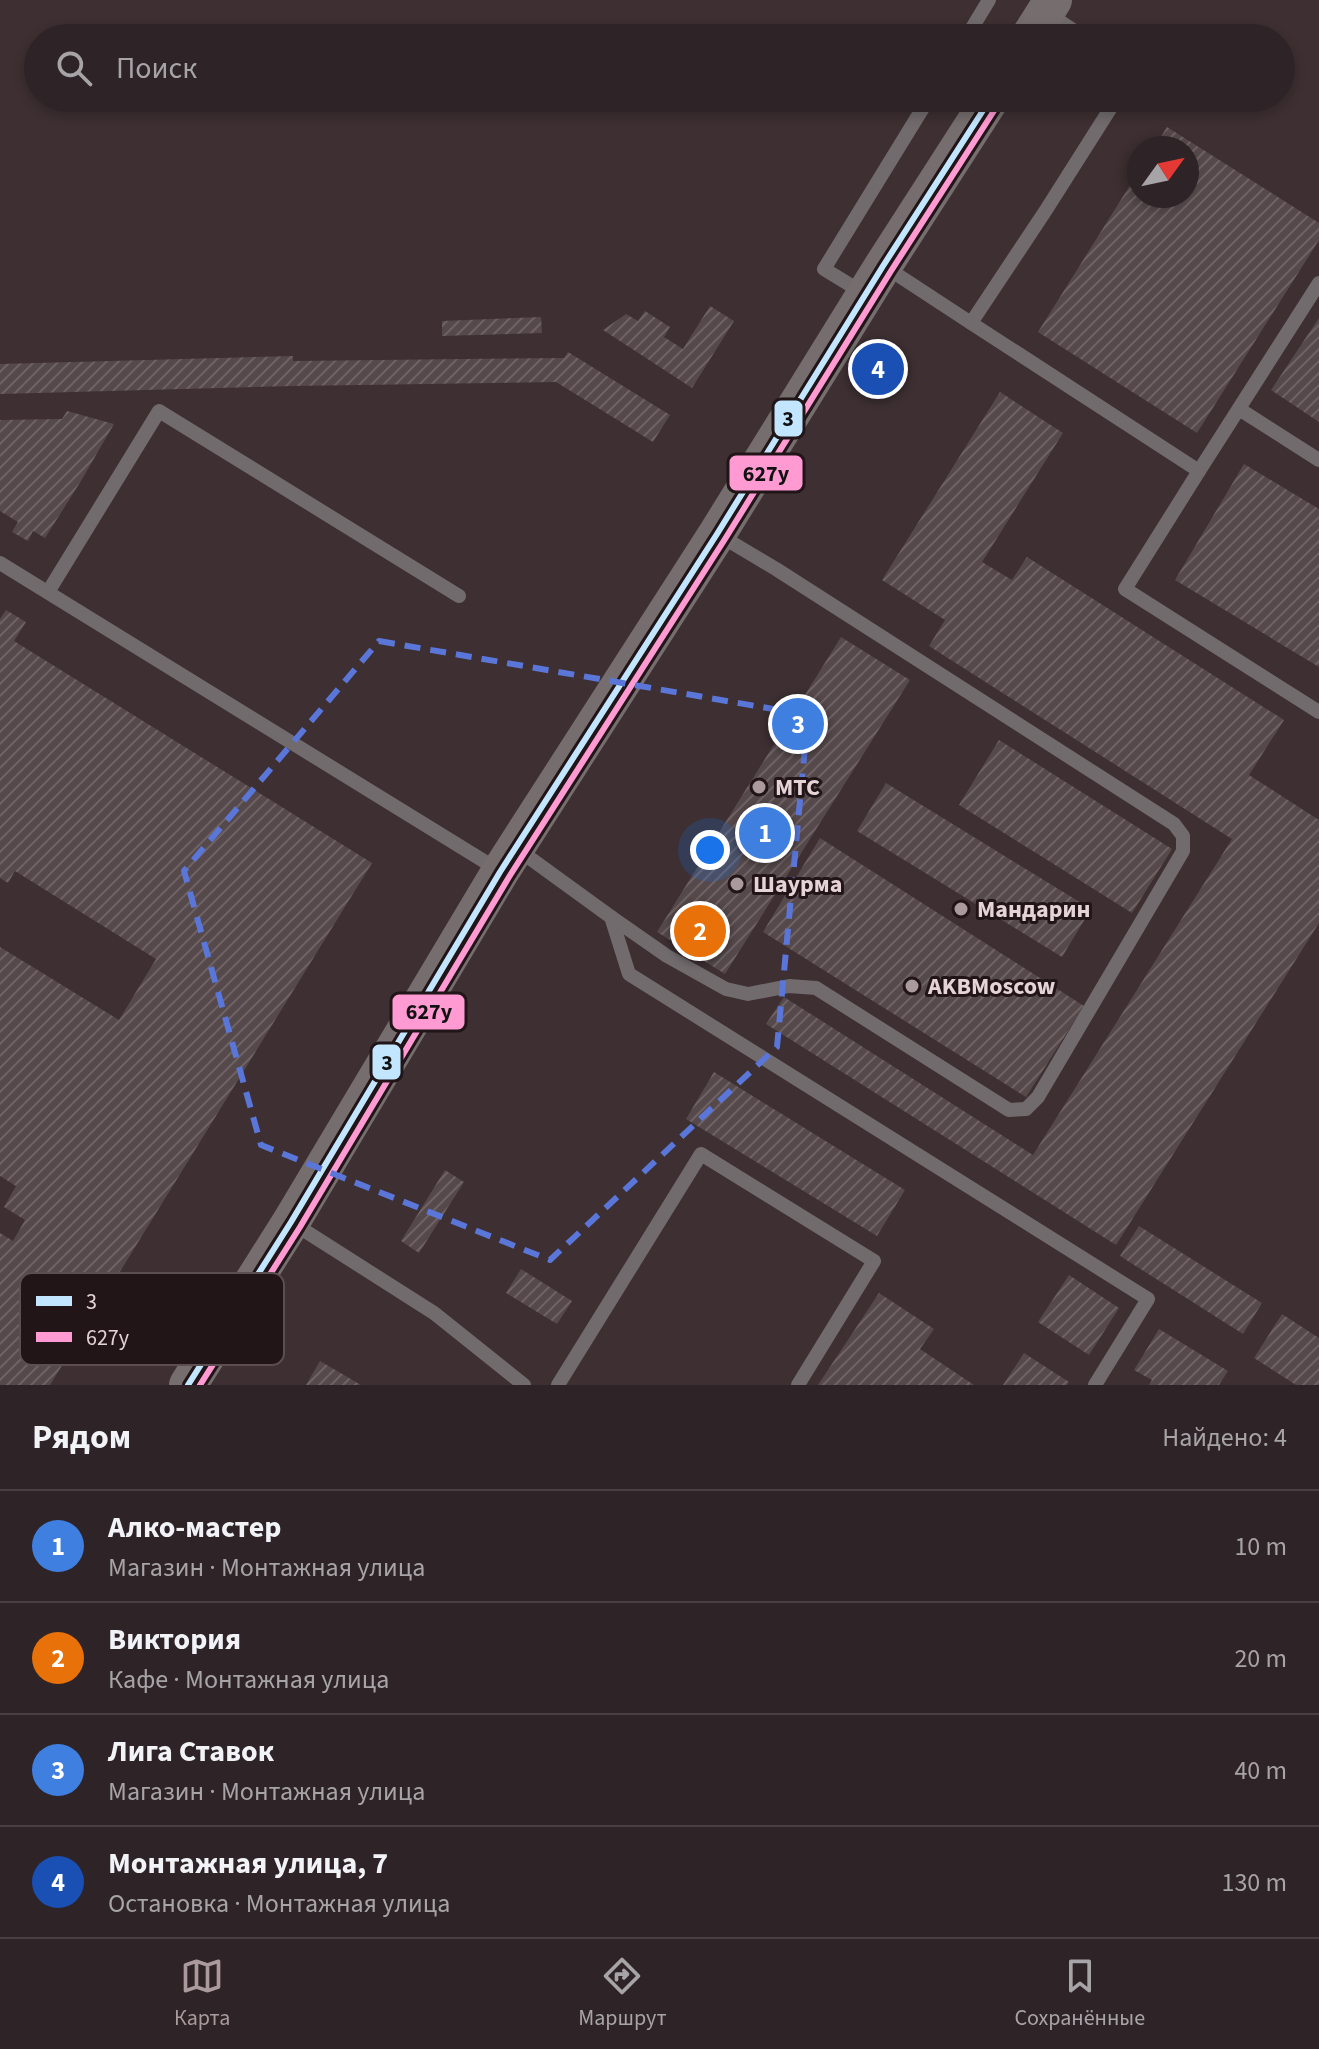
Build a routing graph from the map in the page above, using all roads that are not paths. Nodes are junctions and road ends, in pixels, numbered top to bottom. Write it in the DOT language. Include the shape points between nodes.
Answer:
graph roads {
  1 [pos="989,0"];
  2 [pos="974,24"];
  3 [pos="920,112"];
  4 [pos="982,112"];
  5 [pos="1108,112"];
  6 [pos="874,280"];
  7 [pos="1319,283"];
  8 [pos="971,323"];
  9 [pos="1239,409"];
  10 [pos="1319,460"];
  11 [pos="1199,471"];
  12 [pos="717,534"];
  13 [pos="0,563"];
  14 [pos="48,592"];
  15 [pos="459,596"];
  16 [pos="1319,712"];
  17 [pos="508,860"];
  18 [pos="611,917"];
  19 [pos="291,1222"];
  20 [pos="259,1273"];
  21 [pos="201,1365"];
  22 [pos="188,1385"];
  23 [pos="524,1385"];
  24 [pos="558,1385"];
  25 [pos="798,1385"];
  26 [pos="1095,1385"];
  1 -- 2 [label="lane"];
  3 -- 6 [label="lane" via="824,269"];
  4 -- 6 [label="street"];
  5 -- 8 [label="lane"];
  6 -- 8 [label="lane"];
  6 -- 12 [label="street"];
  7 -- 9 [label="lane"];
  8 -- 11 [label="lane"];
  9 -- 10 [label="lane"];
  9 -- 11 [label="lane"];
  11 -- 16 [label="lane" via="1125,589"];
  12 -- 17 [label="street"];
  12 -- 18 [label="lane" via="1174,824 1183,836 1183,851 1038,1097 1026,1109 1009,1110 816,988 789,986 748,994 726,989"];
  13 -- 14 [label="lane"];
  14 -- 15 [label="lane" via="159,411"];
  14 -- 17 [label="lane"];
  17 -- 18 [label="lane"];
  17 -- 19 [label="street"];
  18 -- 26 [label="lane" via="629,974 1148,1299"];
  19 -- 20 [label="street"];
  19 -- 23 [label="lane" via="434,1313"];
  21 -- 22 [label="street"];
  24 -- 25 [label="lane" via="701,1154 874,1261"];
}
